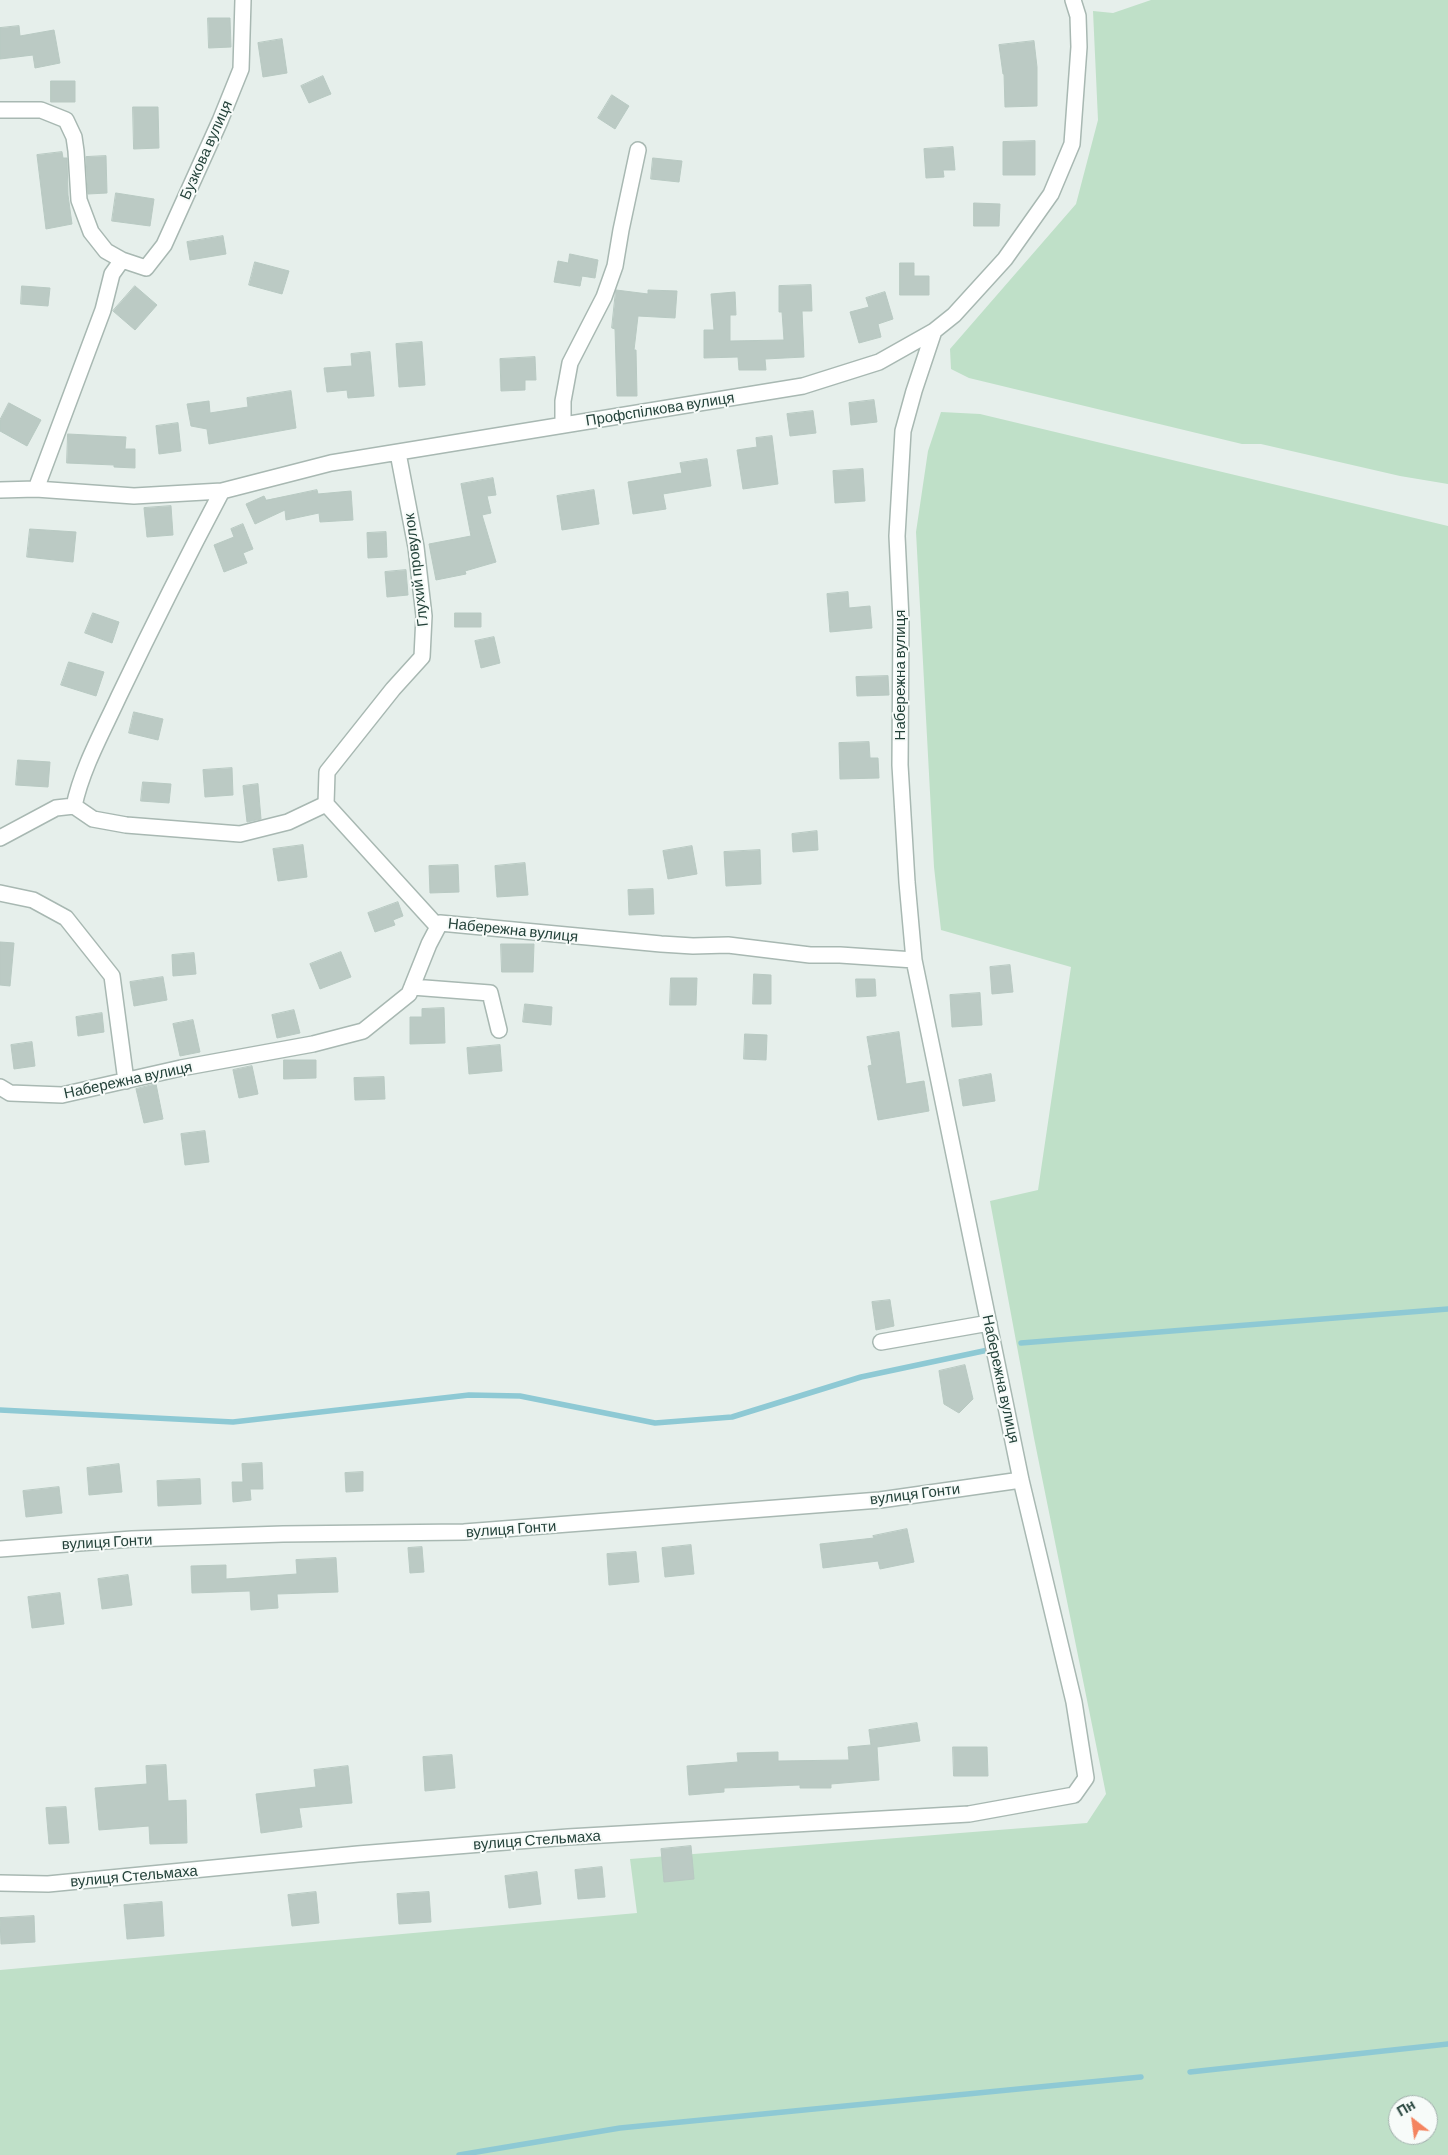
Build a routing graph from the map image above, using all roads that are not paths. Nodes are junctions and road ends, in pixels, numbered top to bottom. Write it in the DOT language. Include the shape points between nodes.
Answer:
graph roads {
  1 [pos="244,0"];
  2 [pos="1072,0"];
  3 [pos="0,110"];
  4 [pos="638,150"];
  5 [pos="122,260"];
  6 [pos="934,331"];
  7 [pos="563,425"];
  8 [pos="398,453"];
  9 [pos="36,489"];
  10 [pos="0,490"];
  11 [pos="222,491"];
  12 [pos="326,804"];
  13 [pos="74,806"];
  14 [pos="0,838"];
  15 [pos="0,893"];
  16 [pos="438,927"];
  17 [pos="914,960"];
  18 [pos="412,987"];
  19 [pos="499,1030"];
  20 [pos="126,1080"];
  21 [pos="0,1087"];
  22 [pos="989,1323"];
  23 [pos="881,1342"];
  24 [pos="1021,1480"];
  25 [pos="0,1549"];
  26 [pos="1074,1794"];
  27 [pos="0,1883"];
  1 -- 5 [label="street, Бузкова вулиця" via="241,68 164,245 146,268"];
  2 -- 6 [label="street, Профспілкова вулиця" via="1078,16 1079,47 1072,144 1051,194 1005,259 954,315"];
  3 -- 5 [label="street, Бузкова вулиця" via="41,110 66,120 74,136 79,200 91,232 106,251"];
  4 -- 7 [label="street" via="615,266 604,297 570,363 563,401"];
  5 -- 9 [label="street" via="112,274 103,310"];
  6 -- 7 [label="street, Профспілкова вулиця" via="879,362 803,386"];
  6 -- 17 [label="street, Набережна вулиця" via="903,432 897,536 901,620 900,765"];
  7 -- 8 [label="street, Профспілкова вулиця"];
  8 -- 11 [label="street, Профспілкова вулиця" via="331,463"];
  8 -- 12 [label="street, Глухий провулок" via="416,547 424,616 422,657 327,772"];
  9 -- 10 [label="street, Профспілкова вулиця"];
  9 -- 11 [label="street, Профспілкова вулиця" via="134,496"];
  11 -- 13 [label="street" via="166,597 105,726 77,790"];
  12 -- 13 [label="street" via="288,822 240,834 126,825 93,819"];
  12 -- 16 [label="street"];
  13 -- 14 [label="street" via="56,808"];
  15 -- 20 [label="street" via="33,900 66,918 112,976"];
  16 -- 17 [label="street, Набережна вулиця" via="440,922 661,944 728,945 810,955"];
  16 -- 18 [label="street, Набережна вулиця"];
  17 -- 22 [label="street, Набережна вулиця"];
  18 -- 19 [label="street" via="490,993"];
  18 -- 20 [label="street, Набережна вулиця" via="409,994 363,1030 313,1044"];
  20 -- 21 [label="street, Набережна вулиця" via="62,1096 10,1093"];
  22 -- 23 [label="street"];
  22 -- 24 [label="street, Набережна вулиця"];
  24 -- 25 [label="street, вулиця Гонти" via="880,1500 464,1532 141,1539"];
  24 -- 26 [label="street, Набережна вулиця" via="1074,1702 1086,1778"];
  26 -- 27 [label="street, вулиця Стельмаха" via="969,1814 568,1837 48,1884"];
}
